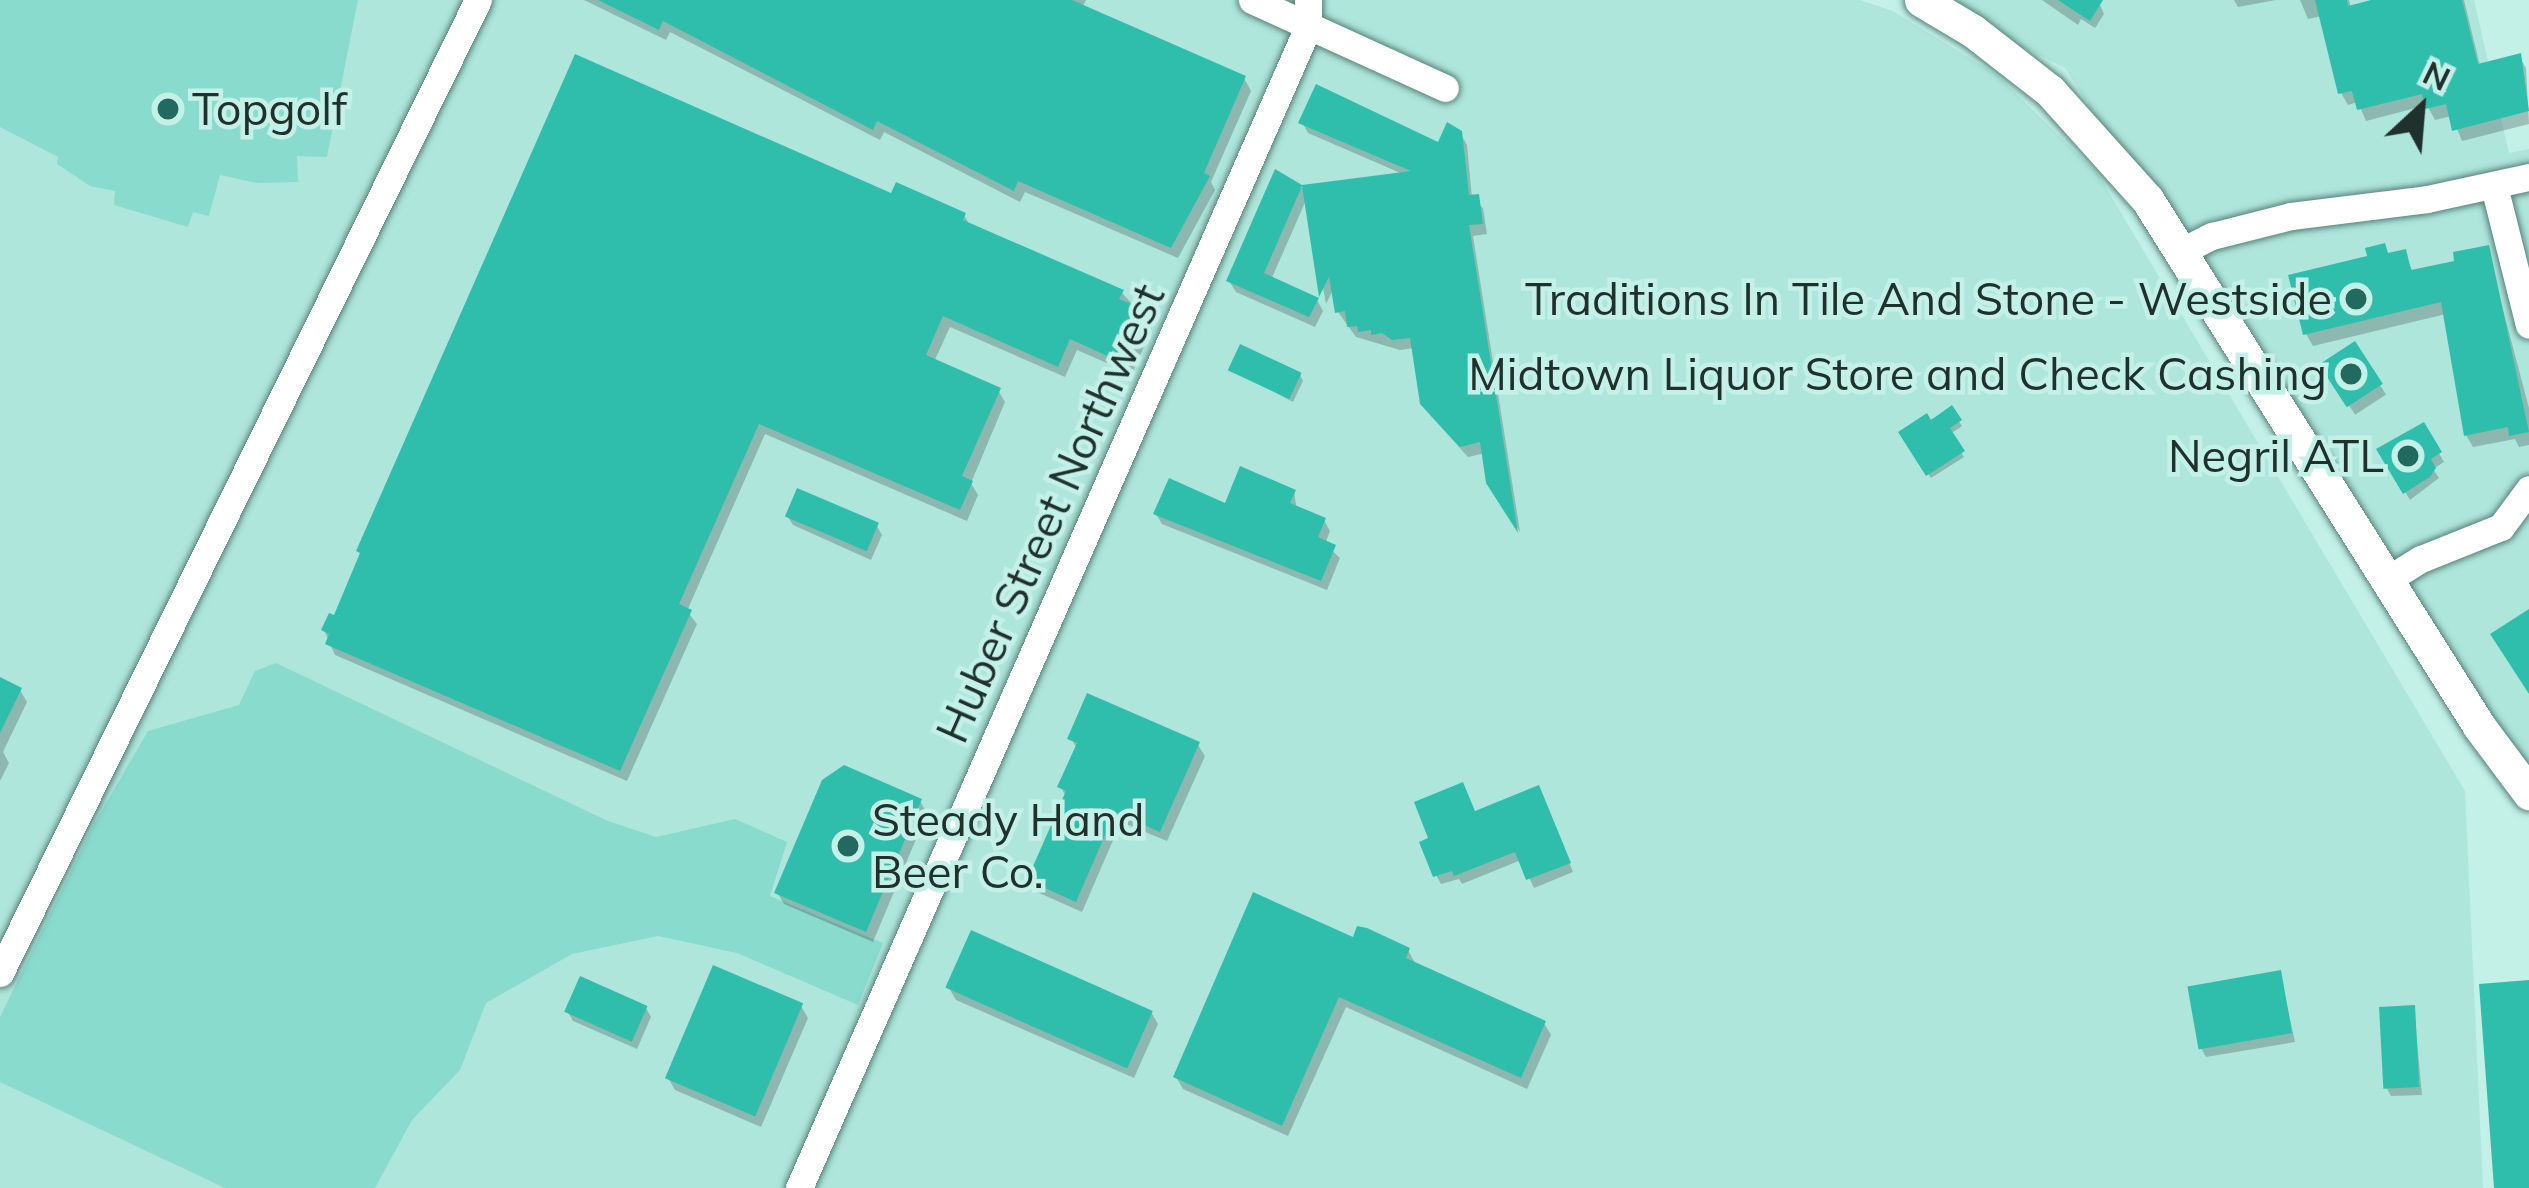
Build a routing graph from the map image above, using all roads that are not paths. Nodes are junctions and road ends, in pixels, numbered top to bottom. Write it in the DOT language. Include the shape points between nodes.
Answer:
graph roads {
  1 [pos="478,0"];
  2 [pos="1252,0"];
  3 [pos="1921,0"];
  4 [pos="1308,14"];
  5 [pos="1444,88"];
  6 [pos="2529,177"];
  7 [pos="2494,186"];
  8 [pos="2182,251"];
  9 [pos="2529,326"];
  10 [pos="2529,489"];
  11 [pos="2387,580"];
  12 [pos="2529,794"];
  13 [pos="0,973"];
  14 [pos="799,1188"];
  1 -- 13 [label="street"];
  2 -- 4 [label="street"];
  3 -- 8 [label="street" via="2012,60 2085,125"];
  4 -- 5 [label="street"];
  4 -- 14 [label="street, Huber Street Northwest"];
  6 -- 7 [label="street"];
  7 -- 8 [label="street" via="2291,216"];
  7 -- 9 [label="street"];
  8 -- 11 [label="street"];
  10 -- 11 [label="street" via="2501,527"];
  11 -- 12 [label="street"];
}
